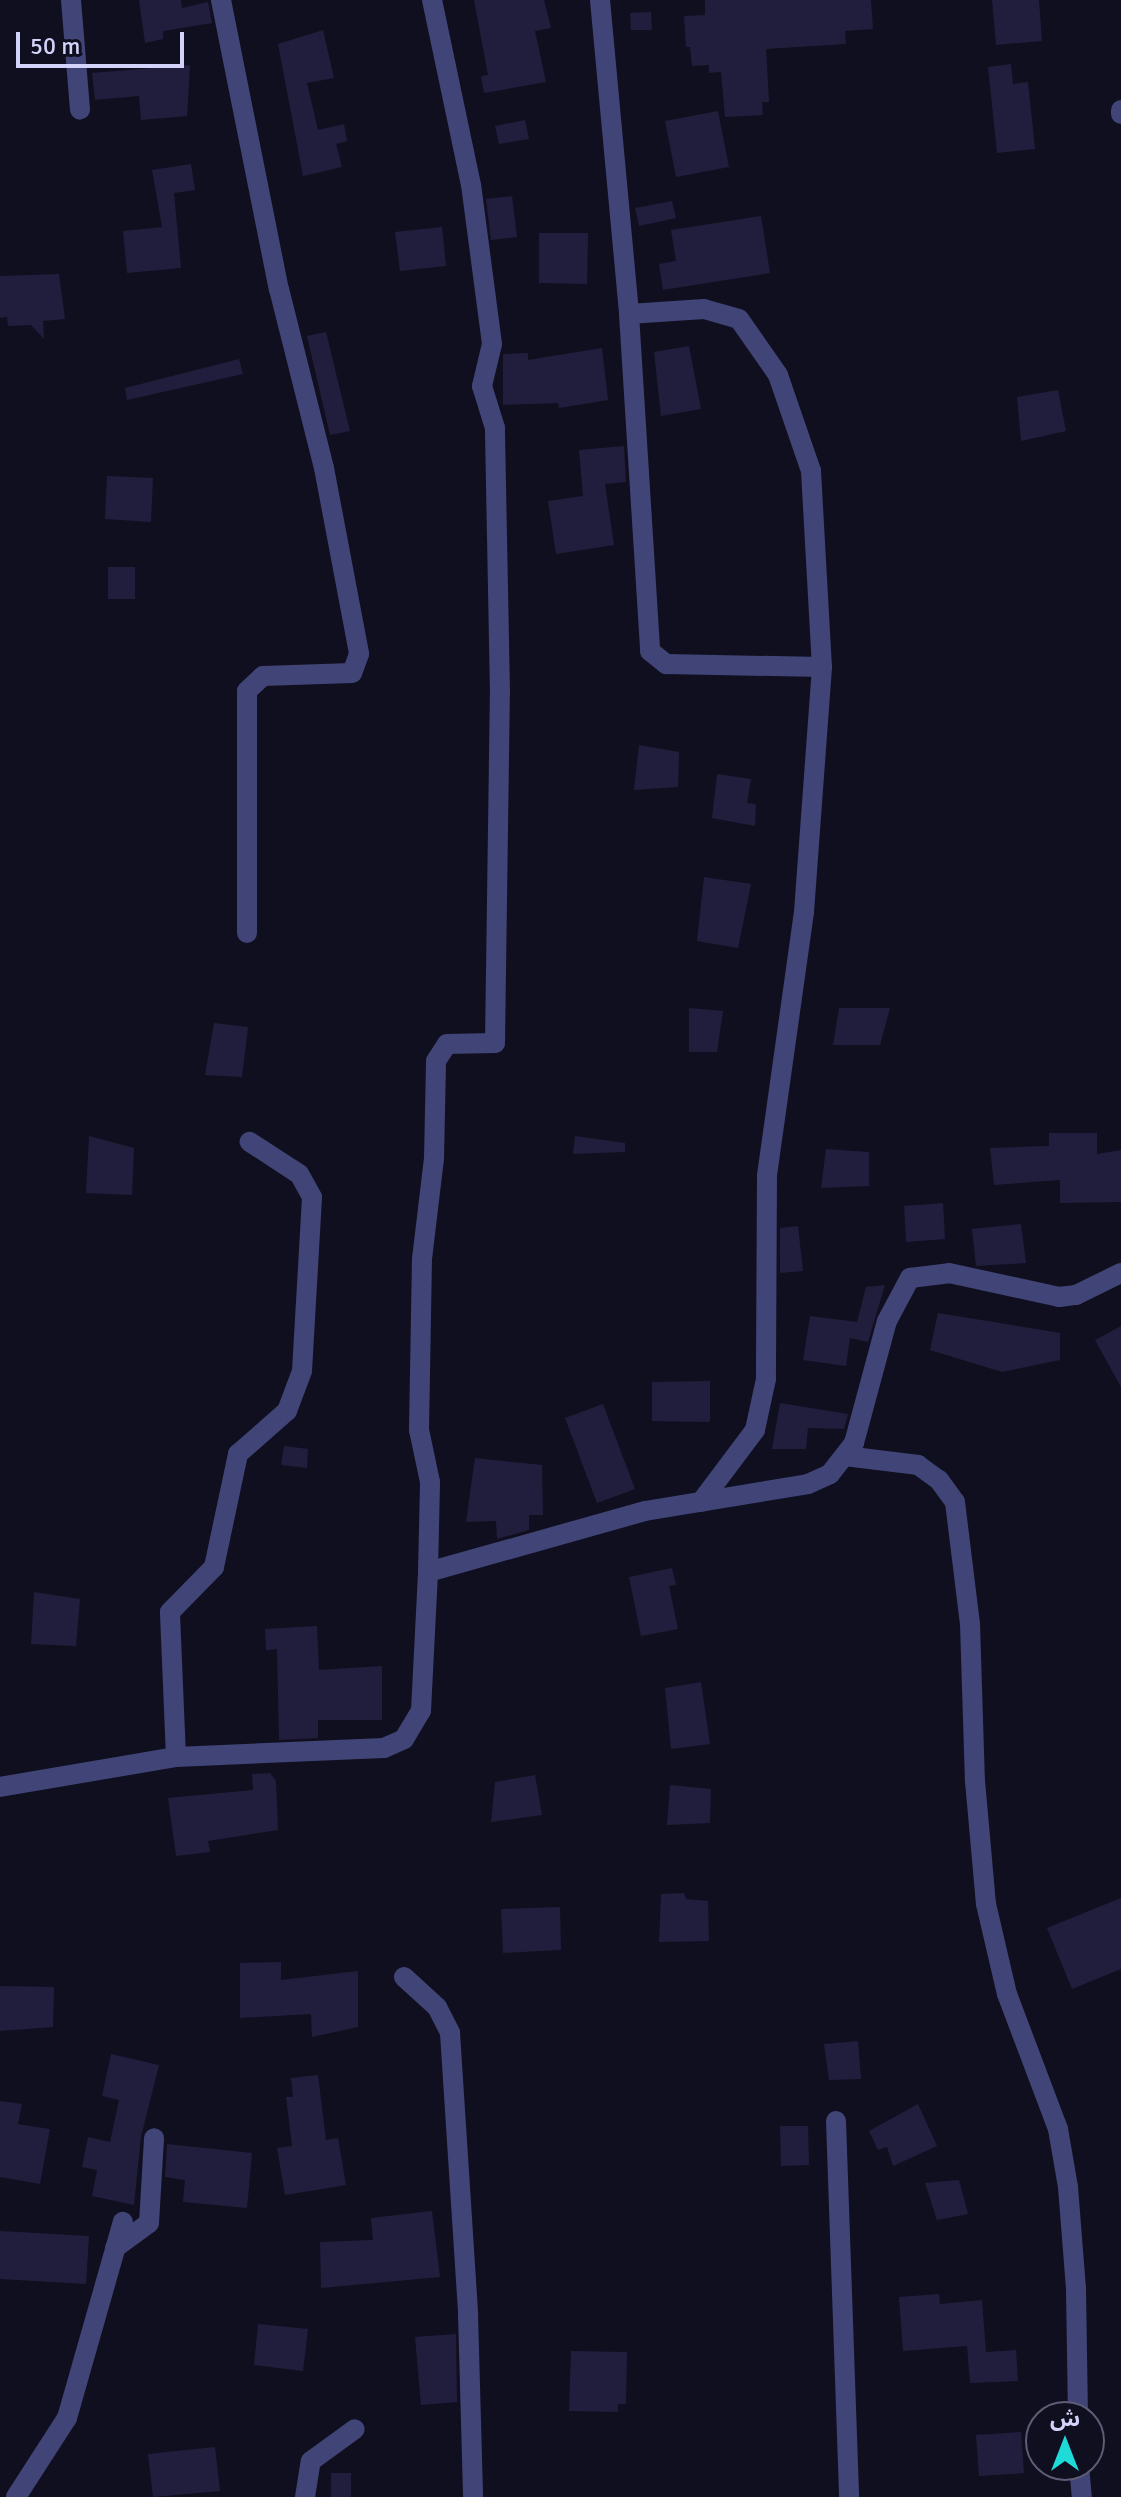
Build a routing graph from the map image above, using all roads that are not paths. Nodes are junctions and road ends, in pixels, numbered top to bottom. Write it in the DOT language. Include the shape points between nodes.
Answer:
graph roads {
  1 [pos="71,0"];
  2 [pos="221,0"];
  3 [pos="432,0"];
  4 [pos="600,0"];
  5 [pos="80,110"];
  6 [pos="629,314"];
  7 [pos="822,667"];
  8 [pos="247,933"];
  9 [pos="250,1142"];
  10 [pos="1121,1273"];
  11 [pos="845,1456"];
  12 [pos="701,1502"];
  13 [pos="428,1572"];
  14 [pos="176,1757"];
  15 [pos="0,1787"];
  16 [pos="404,1977"];
  17 [pos="836,2121"];
  18 [pos="154,2138"];
  19 [pos="123,2222"];
  20 [pos="115,2248"];
  21 [pos="1078,2401"];
  22 [pos="355,2429"];
  23 [pos="16,2497"];
  24 [pos="305,2497"];
  25 [pos="473,2497"];
  26 [pos="849,2497"];
  1 -- 5 [label="street"];
  2 -- 8 [label="street" via="279,289 324,468 359,654 352,673 263,676 247,691"];
  3 -- 13 [label="street" via="471,185 492,344 482,386 495,428 500,693 495,1043 447,1044 436,1061 434,1159 422,1259 419,1430 430,1482"];
  4 -- 6 [label="street"];
  6 -- 7 [label="street" via="723,311 739,319 778,375 811,471"];
  6 -- 7 [label="street" via="650,651 666,664"];
  7 -- 12 [label="street" via="804,912 767,1175 761,1413 755,1430"];
  9 -- 14 [label="street" via="299,1174 312,1197 302,1371 287,1411 238,1454 214,1567 170,1612"];
  10 -- 11 [label="street" via="1076,1295 1059,1297 949,1273 910,1278 887,1321 854,1443"];
  11 -- 12 [label="street" via="830,1474 808,1484"];
  11 -- 21 [label="street" via="918,1465 939,1480 955,1502 970,1624 974,1768 986,1904 1007,1994 1058,2129 1076,2289"];
  12 -- 13 [label="street" via="645,1511"];
  13 -- 14 [label="street" via="421,1711 404,1739 384,1748"];
  14 -- 15 [label="street"];
  16 -- 25 [label="street" via="437,2007 450,2033 468,2314"];
  17 -- 26 [label="street"];
  18 -- 20 [label="street" via="149,2223"];
  19 -- 20 [label="street"];
  20 -- 23 [label="street" via="67,2418"];
  22 -- 24 [label="street" via="311,2461"];
}
